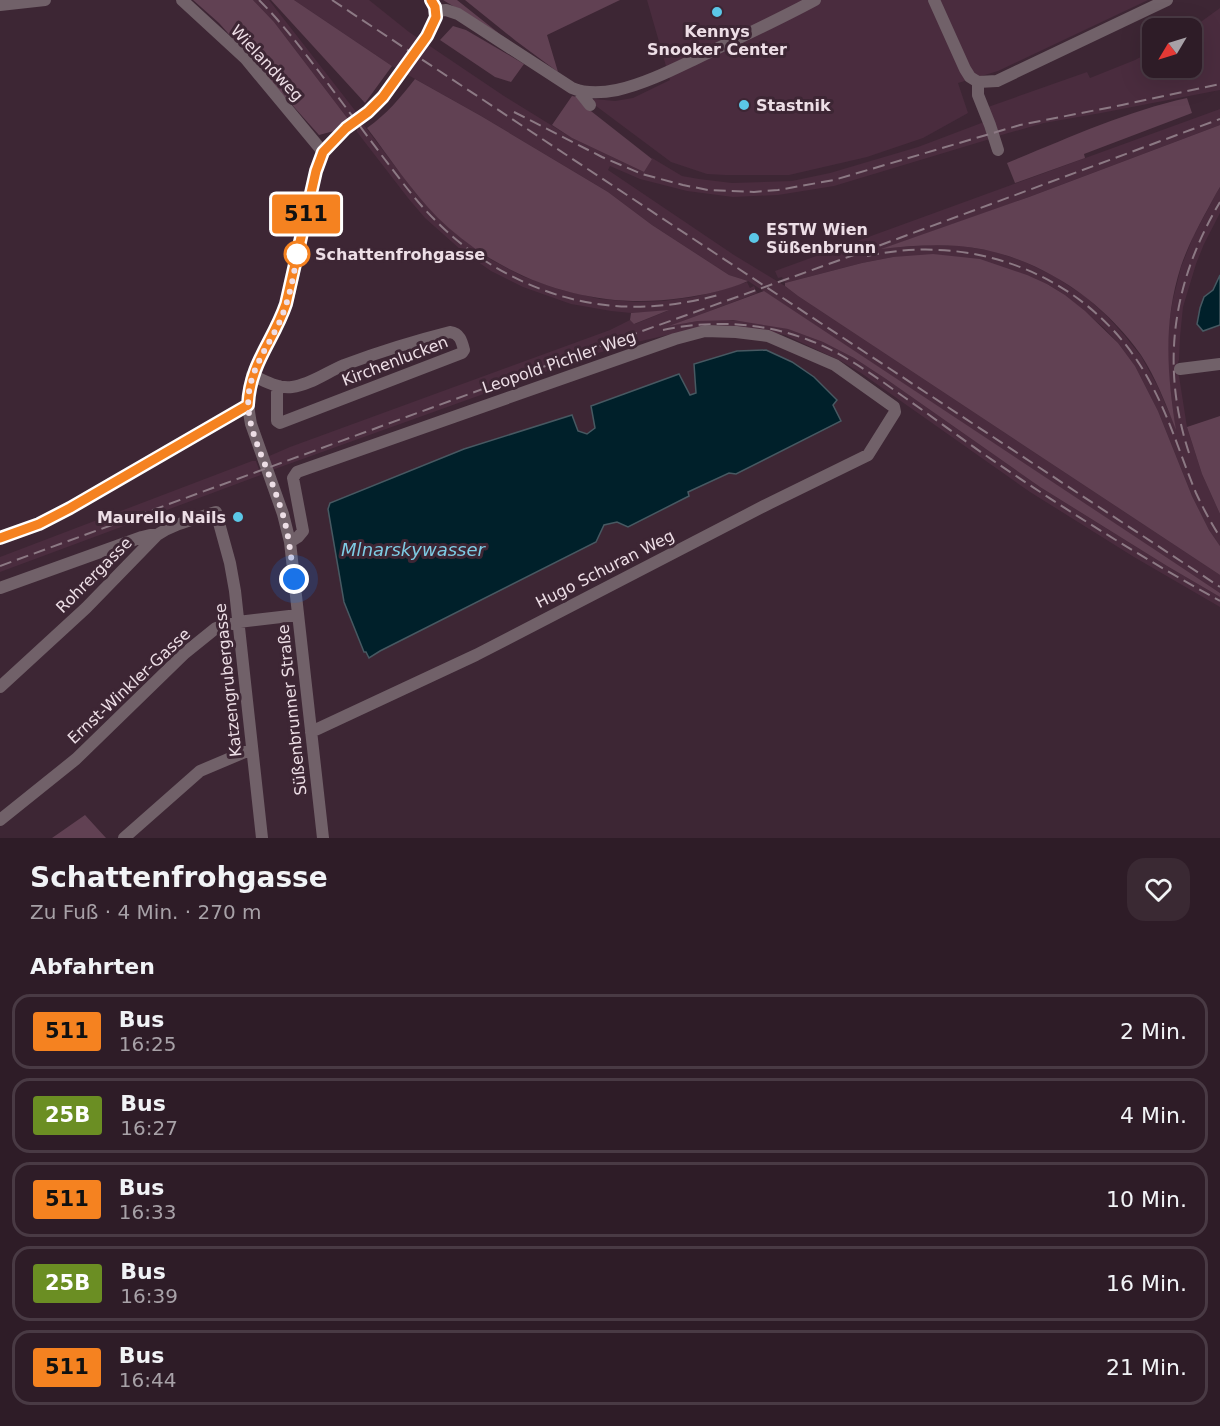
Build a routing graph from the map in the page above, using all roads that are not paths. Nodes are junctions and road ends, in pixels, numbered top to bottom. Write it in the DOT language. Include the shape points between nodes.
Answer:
graph roads {
  1 [pos="45,0"];
  2 [pos="182,0"];
  3 [pos="815,0"];
  4 [pos="934,0"];
  5 [pos="1167,0"];
  6 [pos="0,5"];
  7 [pos="434,5"];
  8 [pos="427,36"];
  9 [pos="404,69"];
  10 [pos="978,82"];
  11 [pos="578,90"];
  12 [pos="590,105"];
  13 [pos="998,150"];
  14 [pos="323,152"];
  15 [pos="1220,364"];
  16 [pos="1180,369"];
  17 [pos="252,375"];
  18 [pos="279,386"];
  19 [pos="248,405"];
  20 [pos="895,412"];
  21 [pos="219,521"];
  22 [pos="157,535"];
  23 [pos="0,538"];
  24 [pos="290,542"];
  25 [pos="0,588"];
  26 [pos="298,615"];
  27 [pos="238,622"];
  28 [pos="0,687"];
  29 [pos="311,732"];
  30 [pos="252,749"];
  31 [pos="0,820"];
  32 [pos="124,838"];
  33 [pos="262,838"];
  34 [pos="322,838"];
  1 -- 6 [label="street"];
  2 -- 14 [label="street, Wielandweg" via="245,58"];
  3 -- 11 [label="street" via="647,80 606,92"];
  4 -- 10 [label="street" via="965,69"];
  5 -- 10 [label="street" via="997,81"];
  7 -- 8 [label="street" via="436,19"];
  7 -- 11 [label="street" via="463,17"];
  9 -- 14 [label="street" via="383,97"];
  10 -- 13 [label="street" via="978,95"];
  11 -- 12 [label="street"];
  14 -- 17 [label="street, Süßenbrunner Straße" via="286,304"];
  15 -- 16 [label="street"];
  17 -- 18 [label="street"];
  17 -- 19 [label="street, Süßenbrunner Straße"];
  18 -- 18 [label="street, Kirchenlucken" via="280,423 464,350 459,336 450,332 399,345 301,385"];
  19 -- 23 [label="street" via="59,514"];
  19 -- 24 [label="street, Süßenbrunner Straße"];
  20 -- 24 [label="street, Leopold Pichler Weg" via="894,407 835,365 778,340 705,331 297,472 293,478 303,531"];
  20 -- 29 [label="street, Hugo Schuran Weg" via="868,455 476,655"];
  21 -- 22 [label="street, Rohrergasse" via="216,512"];
  21 -- 27 [label="street, Katzengrubergasse" via="230,563"];
  22 -- 25 [label="street"];
  22 -- 28 [label="street, Rohrergasse" via="86,608"];
  24 -- 26 [label="street, Süßenbrunner Straße"];
  26 -- 27 [label="street, Ernst-Winkler-Gasse"];
  26 -- 29 [label="street, Süßenbrunner Straße"];
  27 -- 30 [label="street, Katzengrubergasse"];
  27 -- 31 [label="street, Ernst-Winkler-Gasse" via="216,628 185,653 76,759"];
  29 -- 34 [label="street, Süßenbrunner Straße"];
  30 -- 32 [label="street" via="200,771"];
  30 -- 33 [label="street, Katzengrubergasse"];
}
